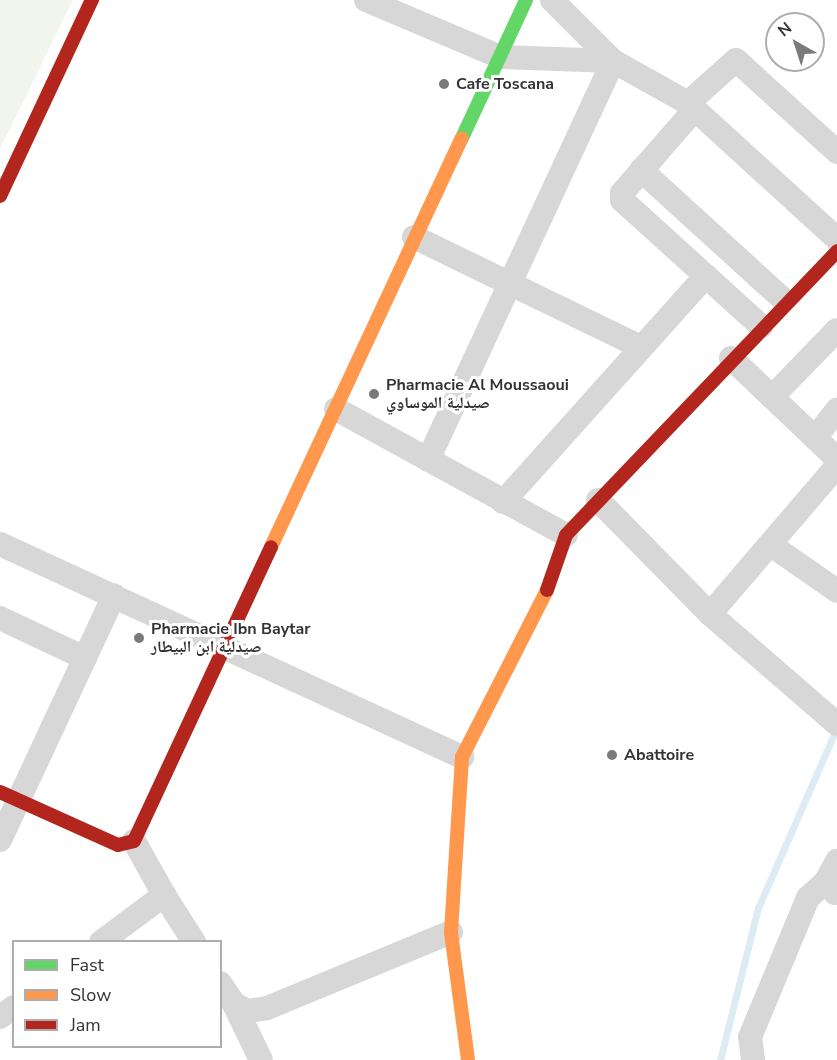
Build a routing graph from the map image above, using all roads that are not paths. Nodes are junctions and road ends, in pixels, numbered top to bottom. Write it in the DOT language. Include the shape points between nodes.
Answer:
graph roads {
  1 [pos="92,0"];
  2 [pos="366,0"];
  3 [pos="526,0"];
  4 [pos="552,0"];
  5 [pos="500,57"];
  6 [pos="613,61"];
  7 [pos="692,106"];
  8 [pos="837,152"];
  9 [pos="641,170"];
  10 [pos="0,196"];
  11 [pos="414,237"];
  12 [pos="837,239"];
  13 [pos="837,250"];
  14 [pos="706,276"];
  15 [pos="510,284"];
  16 [pos="784,300"];
  17 [pos="761,326"];
  18 [pos="837,330"];
  19 [pos="641,347"];
  20 [pos="731,358"];
  21 [pos="772,397"];
  22 [pos="336,410"];
  23 [pos="837,410"];
  24 [pos="815,438"];
  25 [pos="837,459"];
  26 [pos="428,460"];
  27 [pos="837,466"];
  28 [pos="598,500"];
  29 [pos="503,502"];
  30 [pos="566,535"];
  31 [pos="0,544"];
  32 [pos="771,545"];
  33 [pos="837,591"];
  34 [pos="114,595"];
  35 [pos="710,614"];
  36 [pos="0,618"];
  37 [pos="229,648"];
  38 [pos="85,658"];
  39 [pos="837,724"];
  40 [pos="462,756"];
  41 [pos="9,796"];
  42 [pos="0,840"];
  43 [pos="134,841"];
  44 [pos="833,879"];
  45 [pos="164,895"];
  46 [pos="451,932"];
  47 [pos="104,940"];
  48 [pos="193,940"];
  49 [pos="222,985"];
  50 [pos="234,1004"];
  51 [pos="12,1008"];
  52 [pos="0,1017"];
  53 [pos="261,1060"];
  54 [pos="468,1060"];
  55 [pos="753,1060"];
  1 -- 10 [label="street"];
  2 -- 5 [label="street"];
  3 -- 5 [label="street"];
  4 -- 6 [label="street"];
  5 -- 6 [label="street"];
  5 -- 11 [label="street"];
  6 -- 7 [label="street"];
  6 -- 15 [label="street"];
  7 -- 8 [label="street" via="736,60"];
  7 -- 9 [label="street"];
  7 -- 12 [label="street"];
  9 -- 14 [label="street" via="622,200"];
  9 -- 16 [label="street"];
  11 -- 15 [label="street"];
  11 -- 22 [label="street"];
  13 -- 16 [label="street"];
  14 -- 17 [label="street"];
  14 -- 19 [label="street"];
  15 -- 19 [label="street"];
  15 -- 26 [label="street"];
  16 -- 17 [label="street"];
  17 -- 20 [label="street"];
  18 -- 21 [label="street"];
  19 -- 29 [label="street"];
  20 -- 21 [label="street"];
  20 -- 28 [label="street"];
  21 -- 24 [label="street"];
  22 -- 26 [label="street"];
  22 -- 37 [label="street"];
  23 -- 24 [label="street"];
  24 -- 25 [label="street"];
  26 -- 29 [label="street"];
  27 -- 32 [label="street"];
  28 -- 30 [label="street"];
  28 -- 35 [label="street"];
  29 -- 30 [label="street"];
  30 -- 40 [label="street" via="539,612"];
  31 -- 34 [label="street"];
  32 -- 33 [label="street"];
  32 -- 35 [label="street"];
  34 -- 37 [label="street"];
  34 -- 38 [label="street"];
  35 -- 39 [label="street"];
  36 -- 38 [label="street"];
  37 -- 40 [label="street"];
  37 -- 43 [label="street"];
  38 -- 41 [label="street"];
  40 -- 46 [label="street"];
  41 -- 42 [label="street"];
  41 -- 43 [label="street" via="118,845"];
  43 -- 45 [label="street"];
  44 -- 55 [label="street" via="808,898 750,1037"];
  45 -- 47 [label="street"];
  45 -- 48 [label="street"];
  46 -- 50 [label="street" via="267,1008 248,1011"];
  46 -- 54 [label="street"];
  49 -- 50 [label="street"];
  50 -- 53 [label="street"];
  51 -- 52 [label="street"];
}
